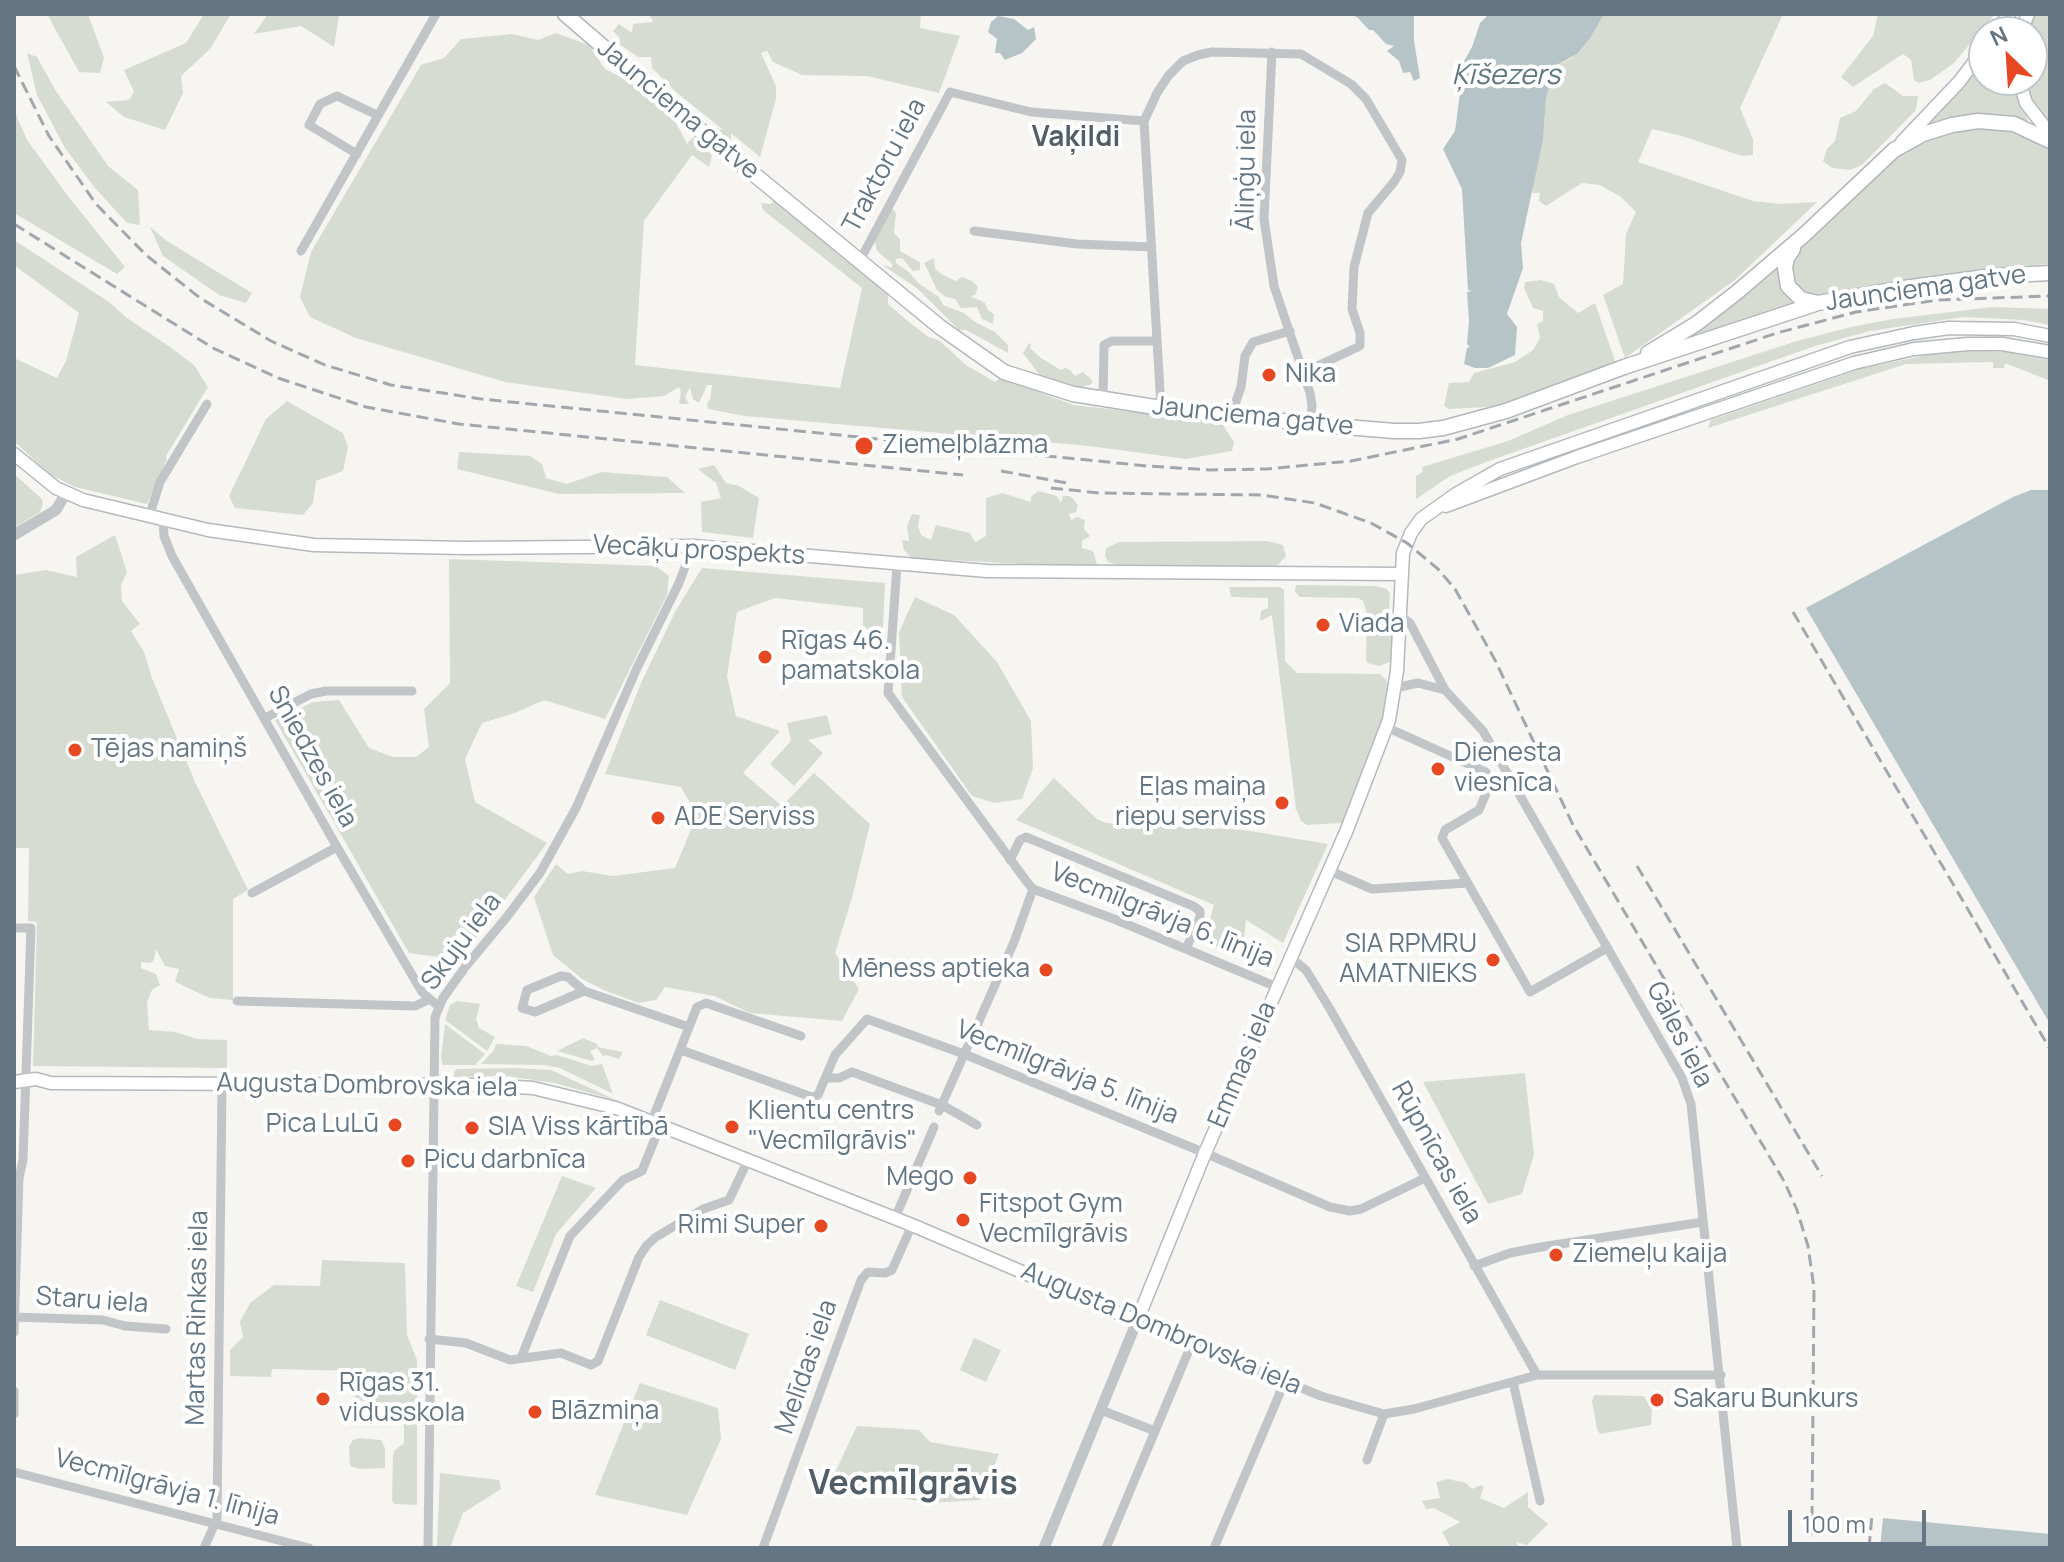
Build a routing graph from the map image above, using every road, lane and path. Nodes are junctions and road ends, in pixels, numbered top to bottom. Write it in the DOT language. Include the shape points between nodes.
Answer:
graph roads {
  1 [pos="436,14"];
  2 [pos="565,14"];
  3 [pos="1272,52"];
  4 [pos="1968,69"];
  5 [pos="2024,96"];
  6 [pos="377,115"];
  7 [pos="1144,121"];
  8 [pos="2050,134"];
  9 [pos="2050,141"];
  10 [pos="1894,150"];
  11 [pos="357,154"];
  12 [pos="974,231"];
  13 [pos="1804,235"];
  14 [pos="1151,247"];
  15 [pos="301,251"];
  16 [pos="859,262"];
  17 [pos="2050,273"];
  18 [pos="1818,303"];
  19 [pos="1290,331"];
  20 [pos="2050,336"];
  21 [pos="1157,341"];
  22 [pos="2050,352"];
  23 [pos="1624,367"];
  24 [pos="1306,381"];
  25 [pos="1103,399"];
  26 [pos="1689,402"];
  27 [pos="207,404"];
  28 [pos="1161,408"];
  29 [pos="1231,416"];
  30 [pos="1694,416"];
  31 [pos="1310,424"];
  32 [pos="14,454"];
  33 [pos="66,493"];
  34 [pos="1435,510"];
  35 [pos="149,517"];
  36 [pos="163,520"];
  37 [pos="14,535"];
  38 [pos="693,546"];
  39 [pos="897,565"];
  40 [pos="1402,574"];
  41 [pos="1401,616"];
  42 [pos="1395,688"];
  43 [pos="1445,690"];
  44 [pos="412,691"];
  45 [pos="265,718"];
  46 [pos="1386,727"];
  47 [pos="1510,777"];
  48 [pos="1487,791"];
  49 [pos="337,847"];
  50 [pos="1010,860"];
  51 [pos="1328,870"];
  52 [pos="1468,883"];
  53 [pos="1033,889"];
  54 [pos="252,893"];
  55 [pos="14,928"];
  56 [pos="1607,948"];
  57 [pos="1186,949"];
  58 [pos="1290,957"];
  59 [pos="1277,987"];
  60 [pos="584,991"];
  61 [pos="428,1000"];
  62 [pos="237,1001"];
  63 [pos="439,1007"];
  64 [pos="689,1027"];
  65 [pos="801,1036"];
  66 [pos="681,1050"];
  67 [pos="964,1054"];
  68 [pos="826,1078"];
  69 [pos="19,1082"];
  70 [pos="222,1085"];
  71 [pos="433,1086"];
  72 [pos="941,1108"];
  73 [pos="655,1124"];
  74 [pos="977,1125"];
  75 [pos="934,1127"];
  76 [pos="1205,1153"];
  77 [pos="748,1160"];
  78 [pos="1425,1178"];
  79 [pos="895,1218"];
  80 [pos="1703,1222"];
  81 [pos="912,1225"];
  82 [pos="1474,1266"];
  83 [pos="14,1317"];
  84 [pos="1137,1321"];
  85 [pos="166,1329"];
  86 [pos="14,1332"];
  87 [pos="429,1339"];
  88 [pos="1192,1343"];
  89 [pos="521,1358"];
  90 [pos="1537,1375"];
  91 [pos="1721,1375"];
  92 [pos="1285,1381"];
  93 [pos="1513,1382"];
  94 [pos="14,1391"];
  95 [pos="1101,1410"];
  96 [pos="14,1414"];
  97 [pos="1384,1414"];
  98 [pos="1155,1431"];
  99 [pos="1367,1460"];
  100 [pos="14,1472"];
  101 [pos="1540,1501"];
  102 [pos="214,1524"];
  103 [pos="204,1548"];
  104 [pos="309,1548"];
  105 [pos="428,1548"];
  106 [pos="763,1548"];
  107 [pos="1044,1548"];
  108 [pos="1106,1548"];
  109 [pos="1214,1548"];
  110 [pos="1737,1548"];
  1 -- 6 [label="street"];
  2 -- 16 [label="main road, Jaunciema gatve"];
  3 -- 7 [label="street" via="1212,52 1183,61 1157,93"];
  3 -- 19 [label="street, Āliņģu iela" via="1264,219 1274,286"];
  3 -- 24 [label="street" via="1301,54 1351,84 1366,99 1402,160 1394,182 1368,213 1354,267 1352,309 1360,346 1315,367"];
  4 -- 10 [label="main road"];
  5 -- 8 [label="main road"];
  6 -- 11 [label="street"];
  6 -- 11 [label="street" via="337,96 320,104 314,114 309,125"];
  7 -- 14 [label="street"];
  7 -- 16 [label="street, Traktoru iela" via="1031,112 950,92"];
  9 -- 10 [label="main road" via="2014,124 1978,121 1923,134"];
  10 -- 13 [label="main road"];
  11 -- 15 [label="street"];
  12 -- 14 [label="street"];
  13 -- 18 [label="main road" via="1787,258 1785,277 1801,299"];
  13 -- 23 [label="main road" via="1696,324"];
  14 -- 21 [label="street"];
  16 -- 25 [label="main road, Jaunciema gatve" via="1004,372"];
  17 -- 18 [label="main road, Jaunciema gatve" via="1993,276"];
  18 -- 23 [label="main road, Jaunciema gatve"];
  19 -- 24 [label="street, Āliņģu iela"];
  19 -- 29 [label="street" via="1253,342"];
  20 -- 26 [label="main road" via="1984,327 1914,333 1850,347"];
  21 -- 25 [label="street" via="1104,345"];
  21 -- 28 [label="street"];
  22 -- 30 [label="main road" via="2002,344 1914,349 1854,363"];
  23 -- 31 [label="main road, Jaunciema gatve" via="1506,411 1443,428 1394,431"];
  24 -- 31 [label="street, Āliņģu iela"];
  25 -- 28 [label="main road, Jaunciema gatve"];
  26 -- 30 [label="main road"];
  26 -- 34 [label="main road" via="1500,469"];
  27 -- 35 [label="street" via="160,482"];
  28 -- 29 [label="main road, Jaunciema gatve"];
  29 -- 31 [label="main road, Jaunciema gatve"];
  30 -- 34 [label="main road"];
  32 -- 33 [label="main road, Vecāķu prospekts"];
  33 -- 35 [label="main road, Vecāķu prospekts"];
  33 -- 37 [label="street" via="56,510"];
  34 -- 40 [label="main road, Emmas iela" via="1411,533"];
  35 -- 36 [label="main road, Vecāķu prospekts"];
  36 -- 38 [label="main road, Vecāķu prospekts" via="314,545"];
  36 -- 45 [label="street, Sniedzes iela" via="172,556"];
  38 -- 39 [label="main road, Vecāķu prospekts"];
  38 -- 63 [label="street, Skuju iela" via="556,845"];
  39 -- 40 [label="main road, Vecāķu prospekts" via="1004,571"];
  39 -- 50 [label="street, Vecmīlgrāvja 6. līnija" via="888,693"];
  40 -- 41 [label="main road, Emmas iela"];
  41 -- 42 [label="main road, Emmas iela"];
  41 -- 43 [label="street, Gāles iela" via="1410,623"];
  42 -- 43 [label="street" via="1418,683"];
  42 -- 46 [label="main road, Emmas iela"];
  43 -- 47 [label="street, Gāles iela" via="1483,731"];
  44 -- 45 [label="street" via="326,691"];
  45 -- 49 [label="street, Sniedzes iela"];
  46 -- 48 [label="street" via="1486,772"];
  46 -- 51 [label="main road, Emmas iela"];
  47 -- 48 [label="street"];
  47 -- 56 [label="street, Gāles iela"];
  48 -- 52 [label="street" via="1479,810 1445,830 1442,838"];
  49 -- 54 [label="street"];
  49 -- 61 [label="street, Sniedzes iela"];
  50 -- 53 [label="street, Vecmīlgrāvja 6. līnija"];
  50 -- 57 [label="street" via="1026,837 1193,906 1200,917"];
  51 -- 52 [label="street" via="1372,889"];
  51 -- 58 [label="main road, Emmas iela"];
  52 -- 56 [label="street" via="1530,992"];
  53 -- 57 [label="street, Vecmīlgrāvja 6. līnija"];
  53 -- 67 [label="street"];
  55 -- 69 [label="street" via="31,928"];
  56 -- 80 [label="street, Gāles iela" via="1682,1078 1691,1104"];
  57 -- 59 [label="street, Vecmīlgrāvja 6. līnija"];
  58 -- 59 [label="main road, Emmas iela"];
  58 -- 78 [label="street, Rūpnīcas iela" via="1322,996"];
  59 -- 76 [label="main road, Emmas iela"];
  60 -- 60 [label="street" via="535,1012 522,1008 527,990 561,976"];
  60 -- 64 [label="street"];
  61 -- 62 [label="street" via="415,1006"];
  61 -- 63 [label="street, Sniedzes iela"];
  63 -- 71 [label="street, Skuju iela" via="433,1033"];
  64 -- 65 [label="street" via="697,1007 706,1003"];
  64 -- 66 [label="street"];
  66 -- 68 [label="street" via="812,1097"];
  66 -- 73 [label="street"];
  67 -- 68 [label="street, Vecmīlgrāvja 5. līnija" via="867,1019 835,1055"];
  67 -- 72 [label="street"];
  67 -- 76 [label="street, Vecmīlgrāvja 5. līnija"];
  68 -- 72 [label="street" via="852,1072"];
  69 -- 70 [label="main road, Augusta Dombrovska iela" via="36,1087"];
  69 -- 83 [label="street" via="23,1160"];
  70 -- 71 [label="main road, Augusta Dombrovska iela"];
  70 -- 102 [label="street, Martas Rinkas iela"];
  71 -- 73 [label="main road, Augusta Dombrovska iela" via="533,1088 616,1108"];
  71 -- 87 [label="street, Skuju iela"];
  72 -- 74 [label="street"];
  73 -- 77 [label="main road, Augusta Dombrovska iela"];
  73 -- 89 [label="street" via="642,1171 623,1180 570,1236"];
  75 -- 79 [label="street"];
  76 -- 78 [label="street, Vecmīlgrāvja 5. līnija" via="1350,1211 1381,1202"];
  76 -- 84 [label="main road, Emmas iela"];
  77 -- 79 [label="main road, Augusta Dombrovska iela"];
  77 -- 89 [label="street" via="729,1200 703,1209 647,1245 598,1361 591,1365 561,1353"];
  78 -- 82 [label="street, Rūpnīcas iela"];
  79 -- 81 [label="main road, Augusta Dombrovska iela"];
  80 -- 82 [label="street" via="1541,1247"];
  80 -- 91 [label="street, Gāles iela"];
  81 -- 84 [label="main road, Augusta Dombrovska iela"];
  81 -- 106 [label="street, Melīdas iela" via="892,1270 868,1272 861,1280"];
  82 -- 90 [label="street, Rūpnīcas iela"];
  83 -- 85 [label="street, Staru iela" via="103,1320"];
  83 -- 86 [label="street"];
  84 -- 88 [label="street, Augusta Dombrovska iela"];
  84 -- 95 [label="street, Emmas iela"];
  87 -- 89 [label="street" via="466,1343 510,1360"];
  87 -- 105 [label="street, Skuju iela"];
  88 -- 92 [label="street, Augusta Dombrovska iela"];
  88 -- 98 [label="street"];
  90 -- 91 [label="street, Augusta Dombrovska iela"];
  90 -- 93 [label="street, Augusta Dombrovska iela"];
  91 -- 110 [label="street, Gāles iela"];
  92 -- 97 [label="street, Augusta Dombrovska iela"];
  92 -- 109 [label="street"];
  93 -- 97 [label="street, Augusta Dombrovska iela"];
  93 -- 101 [label="street"];
  94 -- 96 [label="street"];
  95 -- 98 [label="street"];
  95 -- 107 [label="street, Emmas iela"];
  97 -- 99 [label="street"];
  98 -- 108 [label="street"];
  100 -- 102 [label="street, Vecmīlgrāvja 1. līnija"];
  102 -- 103 [label="street, Martas Rinkas iela"];
  102 -- 104 [label="street, Vecmīlgrāvja 1. līnija"];
}
